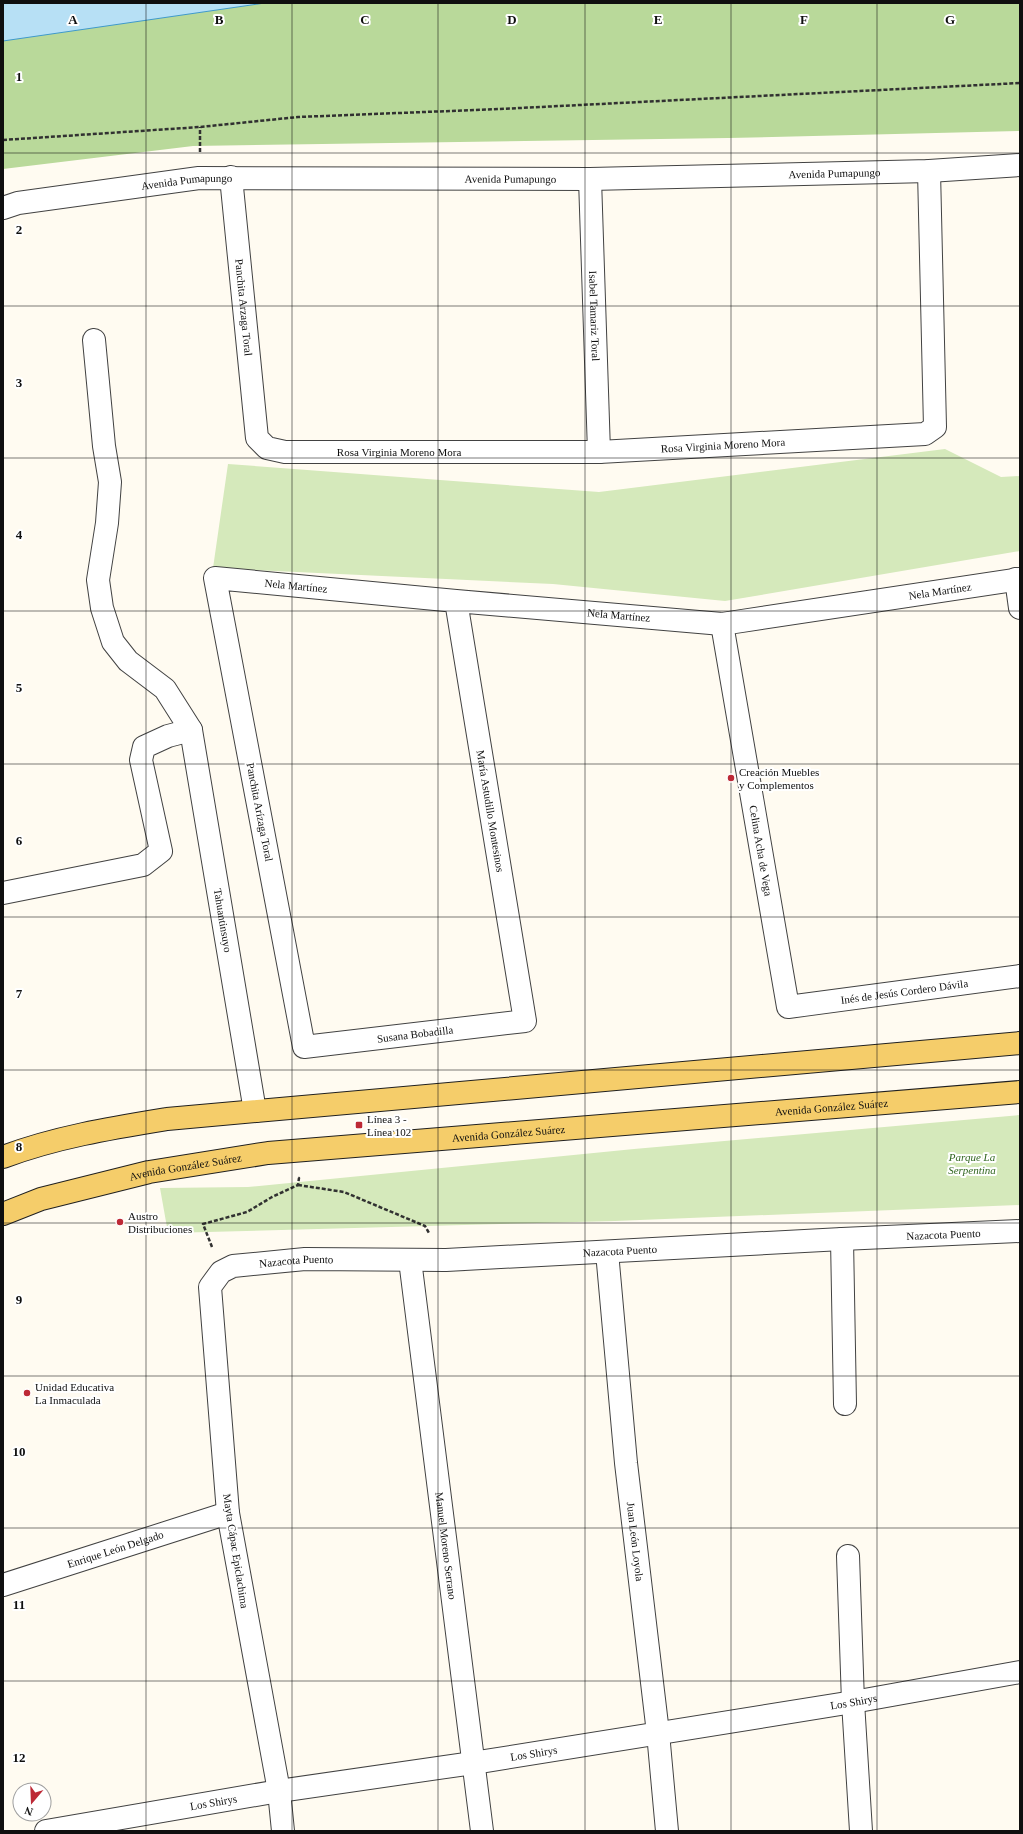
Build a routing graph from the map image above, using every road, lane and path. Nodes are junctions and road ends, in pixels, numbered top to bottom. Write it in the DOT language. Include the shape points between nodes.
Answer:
graph roads {
  1 [pos="1020,83"];
  2 [pos="3,140"];
  3 [pos="1020,165"];
  4 [pos="929,171"];
  5 [pos="231,177"];
  6 [pos="590,179"];
  7 [pos="3,208"];
  8 [pos="94,340"];
  9 [pos="257,438"];
  10 [pos="599,452"];
  11 [pos="215,578"];
  12 [pos="1018,579"];
  13 [pos="456,601"];
  14 [pos="1020,608"];
  15 [pos="722,624"];
  16 [pos="191,730"];
  17 [pos="3,893"];
  18 [pos="1020,976"];
  19 [pos="788,1008"];
  20 [pos="525,1021"];
  21 [pos="1020,1043"];
  22 [pos="304,1047"];
  23 [pos="1020,1092"];
  24 [pos="255,1111"];
  25 [pos="268,1154"];
  26 [pos="3,1157"];
  27 [pos="298,1185"];
  28 [pos="3,1214"];
  29 [pos="425,1226"];
  30 [pos="1020,1231"];
  31 [pos="842,1239"];
  32 [pos="607,1252"];
  33 [pos="410,1260"];
  34 [pos="221,1272"];
  35 [pos="845,1404"];
  36 [pos="228,1514"];
  37 [pos="848,1556"];
  38 [pos="3,1585"];
  39 [pos="1020,1672"];
  40 [pos="853,1702"];
  41 [pos="658,1733"];
  42 [pos="473,1764"];
  43 [pos="278,1791"];
  44 [pos="46,1831"];
  45 [pos="283,1831"];
  46 [pos="482,1831"];
  47 [pos="667,1831"];
  48 [pos="861,1831"];
  1 -- 2 [label="path" via="500,110 298,117 200,127"];
  3 -- 4 [label="street, Avenida Pumapungo"];
  4 -- 6 [label="street, Avenida Pumapungo"];
  4 -- 10 [label="street, Rosa Virginia Moreno Mora" via="935,427 931,431 925,434"];
  5 -- 6 [label="street, Avenida Pumapungo"];
  5 -- 7 [label="street, Avenida Pumapungo" via="199,178 18,203"];
  5 -- 9 [label="street, Panchita Arzaga Toral"];
  6 -- 10 [label="street, Isabel Tamariz Toral"];
  8 -- 16 [label="street" via="110,482 107,523 98,580 102,608 113,642 128,661 164,689"];
  9 -- 10 [label="street, Rosa Virginia Moreno Mora" via="267,448 285,452"];
  11 -- 13 [label="street, Nela Martínez"];
  11 -- 22 [label="street, Panchita Arízaga Toral"];
  12 -- 14 [label="street"];
  12 -- 15 [label="street, Nela Martínez"];
  13 -- 15 [label="street, Nela Martínez"];
  13 -- 20 [label="street, María Astudillo Montesinos"];
  15 -- 19 [label="street, Celina Acha de Vega"];
  16 -- 17 [label="street" via="168,736 144,748 141,760 161,851 143,865"];
  16 -- 24 [label="street, Tahuantinsuyo"];
  18 -- 19 [label="street, Inés de Jesús Cordero Dávila"];
  20 -- 22 [label="street, Susana Bobadilla"];
  21 -- 24 [label="main road"];
  23 -- 25 [label="main road, Avenida González Suárez"];
  24 -- 26 [label="main road" via="167,1119 117,1127 33,1146"];
  25 -- 27 [label="path" via="275,1172 299,1178"];
  25 -- 28 [label="main road, Avenida González Suárez" via="149,1172 41,1199"];
  27 -- 29 [label="path" via="344,1192"];
  27 -- 34 [label="path" via="247,1212 203,1224"];
  30 -- 31 [label="street, Nazacota Puento"];
  31 -- 32 [label="street, Nazacota Puento"];
  31 -- 35 [label="street"];
  32 -- 33 [label="street, Nazacota Puento"];
  32 -- 41 [label="street, Juan León Loyola" via="626,1463"];
  33 -- 34 [label="street, Nazacota Puento" via="305,1258 233,1266"];
  33 -- 42 [label="street, Manuel Moreno Serrano"];
  34 -- 36 [label="street, Mayta Cápac Epiclachima" via="210,1287"];
  36 -- 38 [label="street, Enrique León Delgado"];
  36 -- 43 [label="street, Mayta Cápac Epiclachima"];
  37 -- 40 [label="street"];
  39 -- 40 [label="street, Los Shirys"];
  40 -- 41 [label="street, Los Shirys"];
  40 -- 48 [label="street"];
  41 -- 42 [label="street, Los Shirys"];
  41 -- 47 [label="street, Juan León Loyola"];
  42 -- 43 [label="street, Los Shirys"];
  42 -- 46 [label="street, Manuel Moreno Serrano"];
  43 -- 44 [label="street, Los Shirys"];
  43 -- 45 [label="street, Mayta Cápac Epiclachima"];
}
